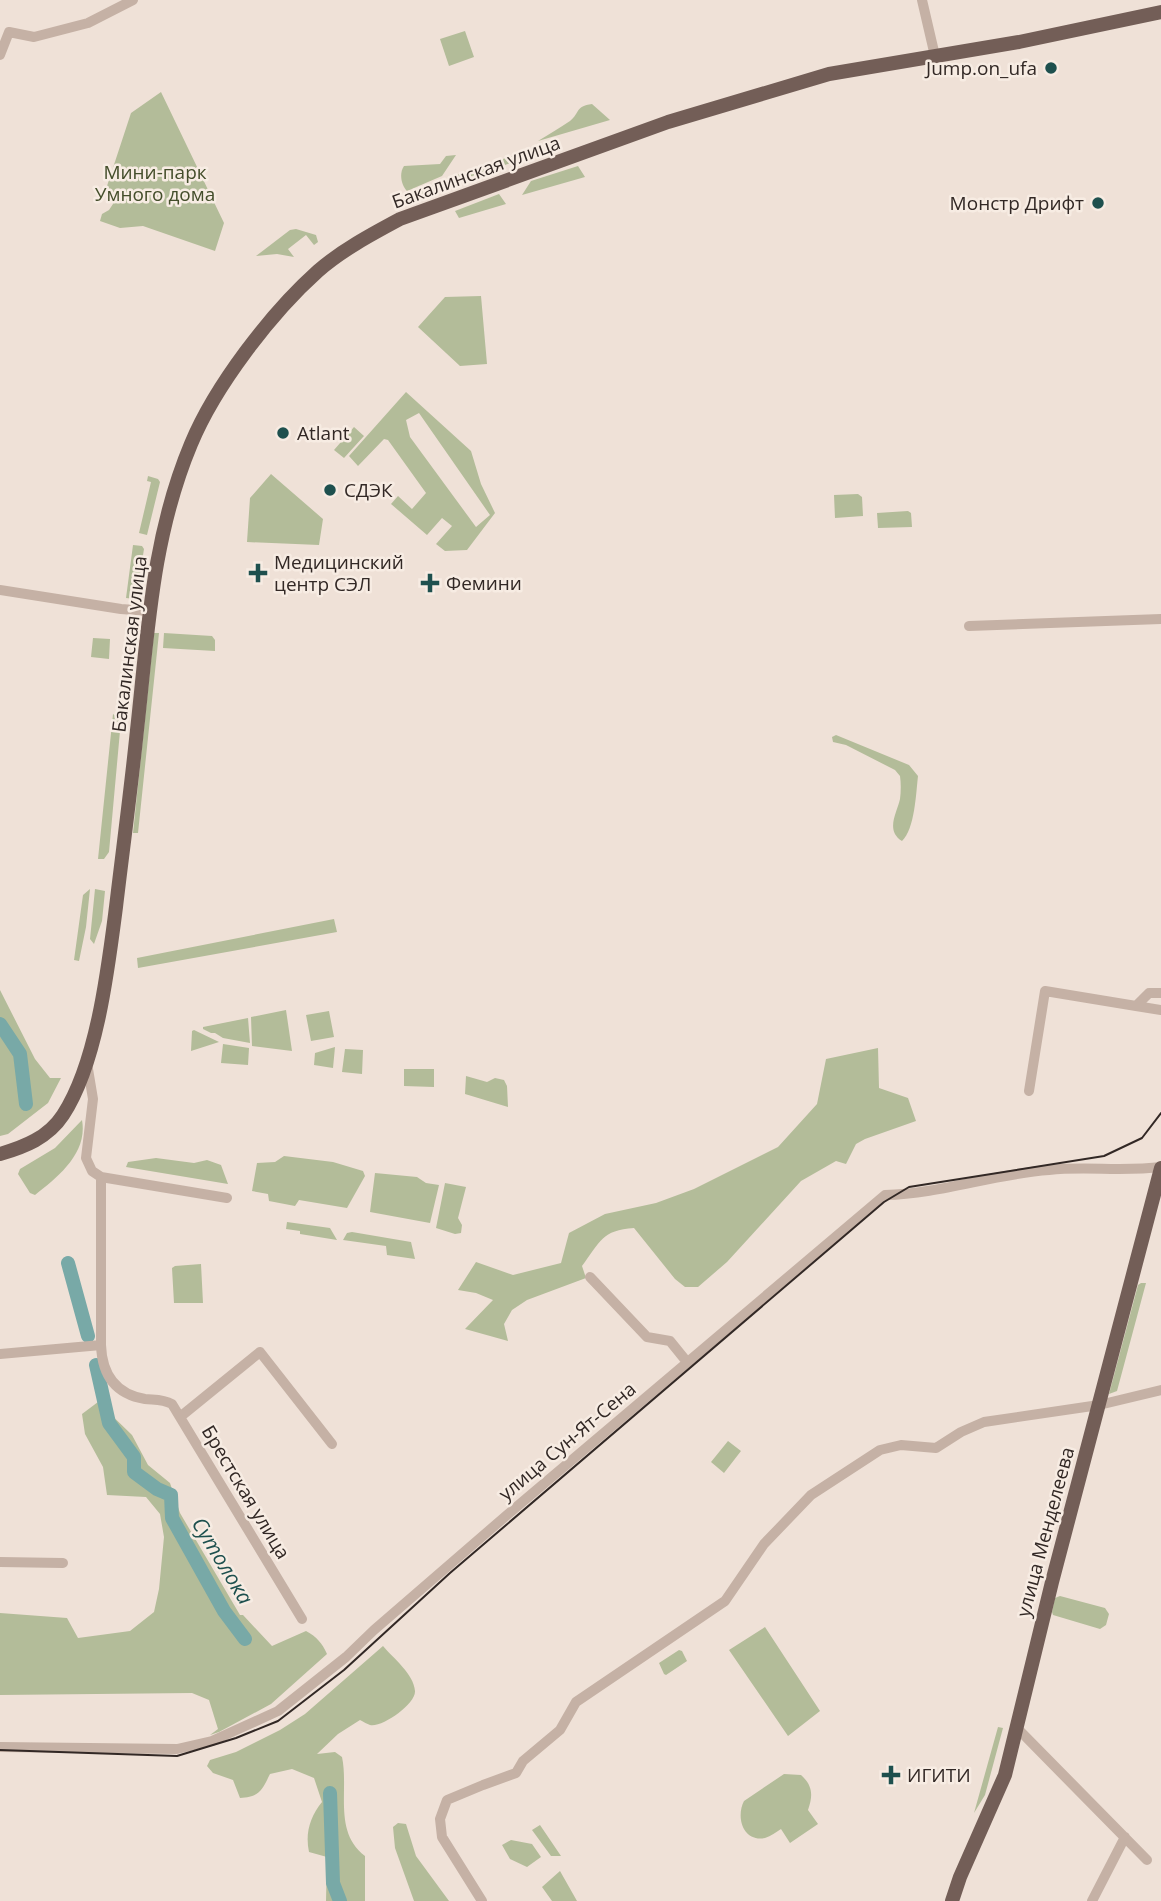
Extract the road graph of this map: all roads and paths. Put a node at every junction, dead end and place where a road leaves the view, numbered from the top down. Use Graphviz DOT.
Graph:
graph roads {
  1 [pos="133,0"];
  2 [pos="922,0"];
  3 [pos="1161,12"];
  4 [pos="0,55"];
  5 [pos="935,56"];
  6 [pos="0,590"];
  7 [pos="148,611"];
  8 [pos="1161,619"];
  9 [pos="969,626"];
  10 [pos="1161,993"];
  11 [pos="1136,1006"];
  12 [pos="1161,1010"];
  13 [pos="86,1060"];
  14 [pos="1030,1091"];
  15 [pos="0,1154"];
  16 [pos="1161,1168"];
  17 [pos="101,1177"];
  18 [pos="227,1198"];
  19 [pos="590,1277"];
  20 [pos="101,1345"];
  21 [pos="0,1354"];
  22 [pos="687,1362"];
  23 [pos="1161,1390"];
  24 [pos="1099,1405"];
  25 [pos="180,1417"];
  26 [pos="332,1444"];
  27 [pos="0,1562"];
  28 [pos="63,1563"];
  29 [pos="302,1619"];
  30 [pos="1017,1728"];
  31 [pos="0,1747"];
  32 [pos="1125,1837"];
  33 [pos="1147,1860"];
  34 [pos="482,1901"];
  35 [pos="952,1901"];
  36 [pos="1092,1901"];
  1 -- 4 [label="street"];
  2 -- 5 [label="street"];
  3 -- 5 [label="main road"];
  5 -- 7 [label="main road, Бакалинская улица"];
  6 -- 7 [label="street"];
  7 -- 13 [label="main road, Бакалинская улица"];
  8 -- 9 [label="street"];
  10 -- 11 [label="street"];
  11 -- 12 [label="street"];
  11 -- 14 [label="street"];
  13 -- 15 [label="main road, Бакалинская улица"];
  13 -- 17 [label="street"];
  16 -- 22 [label="street, улица Сун-Ят-Сена"];
  16 -- 24 [label="main road, улица Менделеева"];
  17 -- 18 [label="street"];
  17 -- 20 [label="street, Брестская улица"];
  19 -- 22 [label="street"];
  20 -- 21 [label="street"];
  20 -- 25 [label="street, Брестская улица"];
  22 -- 31 [label="street, улица Сун-Ят-Сена"];
  23 -- 24 [label="street"];
  24 -- 30 [label="main road, улица Менделеева"];
  24 -- 34 [label="street"];
  25 -- 26 [label="street"];
  25 -- 29 [label="street, Брестская улица"];
  27 -- 28 [label="street"];
  30 -- 32 [label="street"];
  30 -- 35 [label="main road, улица Менделеева"];
  32 -- 33 [label="street"];
  32 -- 36 [label="street"];
}
